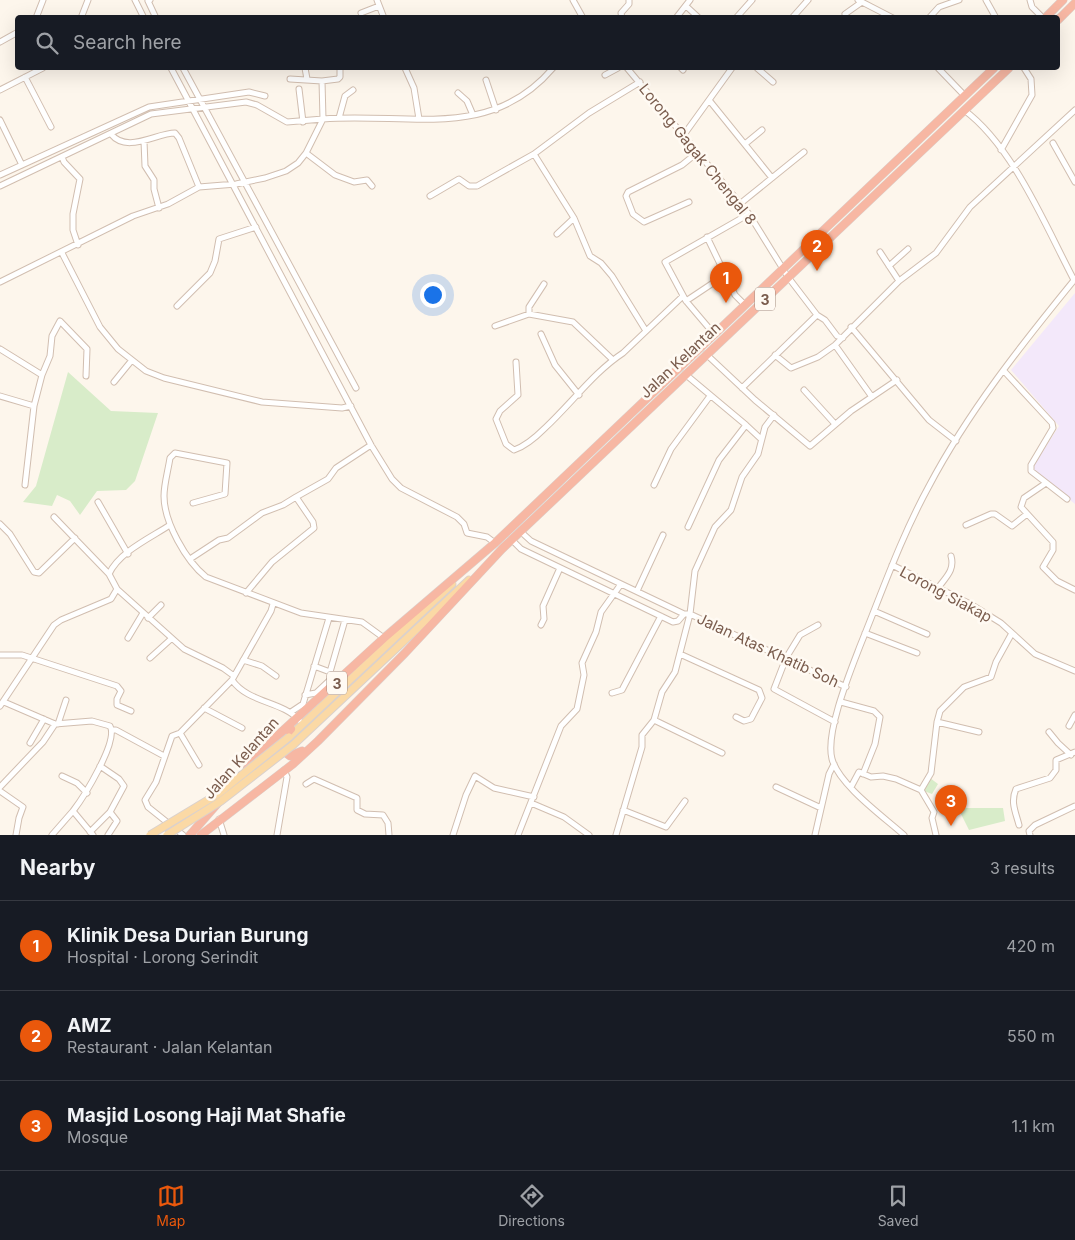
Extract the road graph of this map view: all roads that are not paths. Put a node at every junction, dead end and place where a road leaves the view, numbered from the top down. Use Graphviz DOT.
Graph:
graph roads {
  1 [pos="44,0"];
  2 [pos="88,0"];
  3 [pos="135,0"];
  4 [pos="148,0"];
  5 [pos="377,0"];
  6 [pos="573,0"];
  7 [pos="629,0"];
  8 [pos="690,0"];
  9 [pos="752,0"];
  10 [pos="808,0"];
  11 [pos="938,0"];
  12 [pos="959,0"];
  13 [pos="986,0"];
  14 [pos="1030,0"];
  15 [pos="1063,0"];
  16 [pos="860,1"];
  17 [pos="1075,3"];
  18 [pos="138,6"];
  19 [pos="379,6"];
  20 [pos="686,6"];
  21 [pos="939,7"];
  22 [pos="361,13"];
  23 [pos="845,14"];
  24 [pos="37,15"];
  25 [pos="82,15"];
  26 [pos="142,15"];
  27 [pos="155,15"];
  28 [pos="383,15"];
  29 [pos="581,15"];
  30 [pos="620,15"];
  31 [pos="678,15"];
  32 [pos="696,15"];
  33 [pos="739,15"];
  34 [pos="795,15"];
  35 [pos="887,15"];
  36 [pos="932,15"];
  37 [pos="994,15"];
  38 [pos="1041,15"];
  39 [pos="1047,15"];
  40 [pos="1060,18"];
  41 [pos="15,34"];
  42 [pos="0,42"];
  43 [pos="39,70"];
  44 [pos="172,70"];
  45 [pos="184,70"];
  46 [pos="305,70"];
  47 [pos="340,70"];
  48 [pos="406,70"];
  49 [pos="551,70"];
  50 [pos="614,70"];
  51 [pos="630,70"];
  52 [pos="730,70"];
  53 [pos="760,70"];
  54 [pos="940,70"];
  55 [pos="992,70"];
  56 [pos="1007,70"];
  57 [pos="1025,70"];
  58 [pos="605,75"];
  59 [pos="26,77"];
  60 [pos="290,79"];
  61 [pos="307,79"];
  62 [pos="322,80"];
  63 [pos="486,80"];
  64 [pos="640,82"];
  65 [pos="773,82"];
  66 [pos="0,90"];
  67 [pos="299,90"];
  68 [pos="353,90"];
  69 [pos="458,93"];
  70 [pos="266,96"];
  71 [pos="964,96"];
  72 [pos="253,97"];
  73 [pos="708,100"];
  74 [pos="202,103"];
  75 [pos="191,105"];
  76 [pos="496,110"];
  77 [pos="964,110"];
  78 [pos="1075,110"];
  79 [pos="473,115"];
  80 [pos="339,118"];
  81 [pos="323,119"];
  82 [pos="419,119"];
  83 [pos="0,120"];
  84 [pos="303,122"];
  85 [pos="51,127"];
  86 [pos="762,130"];
  87 [pos="105,132"];
  88 [pos="683,136"];
  89 [pos="144,141"];
  90 [pos="1053,143"];
  91 [pos="745,144"];
  92 [pos="1001,150"];
  93 [pos="698,152"];
  94 [pos="804,152"];
  95 [pos="306,153"];
  96 [pos="534,154"];
  97 [pos="62,157"];
  98 [pos="22,165"];
  99 [pos="1014,167"];
  100 [pos="0,175"];
  101 [pos="772,178"];
  102 [pos="245,182"];
  103 [pos="1075,182"];
  104 [pos="234,184"];
  105 [pos="0,186"];
  106 [pos="372,186"];
  107 [pos="199,187"];
  108 [pos="430,196"];
  109 [pos="689,202"];
  110 [pos="740,203"];
  111 [pos="159,208"];
  112 [pos="749,214"];
  113 [pos="574,218"];
  114 [pos="256,227"];
  115 [pos="557,234"];
  116 [pos="707,238"];
  117 [pos="78,245"];
  118 [pos="908,250"];
  119 [pos="880,252"];
  120 [pos="62,253"];
  121 [pos="889,266"];
  122 [pos="783,268"];
  123 [pos="725,275"];
  124 [pos="788,277"];
  125 [pos="1075,280"];
  126 [pos="898,281"];
  127 [pos="0,282"];
  128 [pos="544,284"];
  129 [pos="685,299"];
  130 [pos="744,304"];
  131 [pos="177,306"];
  132 [pos="316,314"];
  133 [pos="529,314"];
  134 [pos="817,315"];
  135 [pos="305,320"];
  136 [pos="495,326"];
  137 [pos="852,327"];
  138 [pos="646,331"];
  139 [pos="541,334"];
  140 [pos="714,334"];
  141 [pos="329,338"];
  142 [pos="843,338"];
  143 [pos="318,343"];
  144 [pos="835,345"];
  145 [pos="0,349"];
  146 [pos="706,354"];
  147 [pos="775,356"];
  148 [pos="132,360"];
  149 [pos="613,360"];
  150 [pos="516,362"];
  151 [pos="1004,371"];
  152 [pos="685,374"];
  153 [pos="42,375"];
  154 [pos="86,376"];
  155 [pos="897,380"];
  156 [pos="114,382"];
  157 [pos="356,388"];
  158 [pos="742,388"];
  159 [pos="804,390"];
  160 [pos="579,395"];
  161 [pos="0,396"];
  162 [pos="710,396"];
  163 [pos="872,397"];
  164 [pos="34,406"];
  165 [pos="351,406"];
  166 [pos="774,415"];
  167 [pos="835,424"];
  168 [pos="746,425"];
  169 [pos="761,439"];
  170 [pos="956,441"];
  171 [pos="371,445"];
  172 [pos="1046,482"];
  173 [pos="25,485"];
  174 [pos="654,485"];
  175 [pos="296,497"];
  176 [pos="1067,499"];
  177 [pos="98,502"];
  178 [pos="193,503"];
  179 [pos="1027,514"];
  180 [pos="54,517"];
  181 [pos="0,524"];
  182 [pos="170,525"];
  183 [pos="966,525"];
  184 [pos="688,527"];
  185 [pos="520,531"];
  186 [pos="663,535"];
  187 [pos="75,538"];
  188 [pos="512,539"];
  189 [pos="498,546"];
  190 [pos="128,554"];
  191 [pos="951,556"];
  192 [pos="190,559"];
  193 [pos="892,565"];
  194 [pos="560,568"];
  195 [pos="109,574"];
  196 [pos="621,584"];
  197 [pos="938,588"];
  198 [pos="117,589"];
  199 [pos="1075,590"];
  200 [pos="637,591"];
  201 [pos="246,592"];
  202 [pos="615,594"];
  203 [pos="273,604"];
  204 [pos="161,605"];
  205 [pos="874,612"];
  206 [pos="142,613"];
  207 [pos="684,614"];
  208 [pos="690,614"];
  209 [pos="661,616"];
  210 [pos="148,618"];
  211 [pos="329,618"];
  212 [pos="345,620"];
  213 [pos="542,625"];
  214 [pos="818,625"];
  215 [pos="866,633"];
  216 [pos="1012,633"];
  217 [pos="927,634"];
  218 [pos="128,638"];
  219 [pos="384,638"];
  220 [pos="171,639"];
  221 [pos="916,652"];
  222 [pos="0,654"];
  223 [pos="680,654"];
  224 [pos="31,658"];
  225 [pos="150,658"];
  226 [pos="786,658"];
  227 [pos="243,660"];
  228 [pos="314,666"];
  229 [pos="1075,671"];
  230 [pos="330,672"];
  231 [pos="276,676"];
  232 [pos="233,678"];
  233 [pos="846,687"];
  234 [pos="612,693"];
  235 [pos="305,695"];
  236 [pos="66,700"];
  237 [pos="841,702"];
  238 [pos="2,704"];
  239 [pos="204,708"];
  240 [pos="131,711"];
  241 [pos="1075,715"];
  242 [pos="296,716"];
  243 [pos="736,717"];
  244 [pos="44,719"];
  245 [pos="654,720"];
  246 [pos="336,722"];
  247 [pos="835,722"];
  248 [pos="937,722"];
  249 [pos="57,724"];
  250 [pos="1069,726"];
  251 [pos="242,728"];
  252 [pos="112,730"];
  253 [pos="979,732"];
  254 [pos="1050,732"];
  255 [pos="180,733"];
  256 [pos="30,743"];
  257 [pos="722,753"];
  258 [pos="1073,753"];
  259 [pos="164,756"];
  260 [pos="834,764"];
  261 [pos="100,766"];
  262 [pos="198,766"];
  263 [pos="284,770"];
  264 [pos="863,774"];
  265 [pos="62,776"];
  266 [pos="306,784"];
  267 [pos="0,787"];
  268 [pos="776,787"];
  269 [pos="851,787"];
  270 [pos="921,790"];
  271 [pos="0,791"];
  272 [pos="87,793"];
  273 [pos="532,800"];
  274 [pos="685,801"];
  275 [pos="1075,806"];
  276 [pos="821,808"];
  277 [pos="623,810"];
  278 [pos="73,811"];
  279 [pos="110,812"];
  280 [pos="219,819"];
  281 [pos="1019,825"];
  282 [pos="91,833"];
  283 [pos="16,835"];
  284 [pos="52,835"];
  285 [pos="108,835"];
  286 [pos="150,835"];
  287 [pos="168,835"];
  288 [pos="183,835"];
  289 [pos="190,835"];
  290 [pos="200,835"];
  291 [pos="224,835"];
  292 [pos="277,835"];
  293 [pos="389,835"];
  294 [pos="453,835"];
  295 [pos="518,835"];
  296 [pos="589,835"];
  297 [pos="616,835"];
  298 [pos="815,835"];
  299 [pos="904,835"];
  300 [pos="936,835"];
  301 [pos="1030,835"];
  1 -- 24 [label="street"];
  2 -- 25 [label="street"];
  3 -- 18 [label="street"];
  4 -- 18 [label="street"];
  4 -- 27 [label="street"];
  5 -- 19 [label="street"];
  6 -- 29 [label="street"];
  7 -- 30 [label="street"];
  8 -- 20 [label="street"];
  9 -- 33 [label="street"];
  10 -- 34 [label="street"];
  11 -- 21 [label="street"];
  12 -- 21 [label="street"];
  13 -- 37 [label="street"];
  14 -- 38 [label="street"];
  15 -- 39 [label="highway"];
  16 -- 23 [label="street"];
  16 -- 35 [label="street"];
  17 -- 40 [label="highway"];
  18 -- 26 [label="street"];
  19 -- 22 [label="street"];
  19 -- 28 [label="street"];
  20 -- 31 [label="street"];
  20 -- 32 [label="street"];
  21 -- 36 [label="street"];
  41 -- 42 [label="street"];
  43 -- 59 [label="street"];
  44 -- 75 [label="street"];
  45 -- 74 [label="street"];
  46 -- 61 [label="street"];
  47 -- 62 [label="street"];
  48 -- 82 [label="street"];
  49 -- 76 [label="street"];
  50 -- 58 [label="street"];
  51 -- 64 [label="street, Lorong Gagak Chengal 8"];
  52 -- 73 [label="street"];
  53 -- 65 [label="street"];
  54 -- 71 [label="street"];
  55 -- 71 [label="highway, Jalan Kelantan / 3"];
  56 -- 77 [label="highway, Jalan Kelantan / 3"];
  57 -- 92 [label="street"];
  59 -- 66 [label="street"];
  59 -- 85 [label="street"];
  60 -- 61 [label="street"];
  61 -- 62 [label="street"];
  62 -- 81 [label="street"];
  63 -- 76 [label="street"];
  64 -- 88 [label="street, Lorong Gagak Chengal 8"];
  64 -- 96 [label="street"];
  67 -- 84 [label="street"];
  68 -- 80 [label="street"];
  69 -- 79 [label="street"];
  70 -- 72 [label="street"];
  71 -- 122 [label="highway, Jalan Kelantan / 3"];
  72 -- 74 [label="street"];
  72 -- 74 [label="street"];
  72 -- 84 [label="street"];
  73 -- 88 [label="street"];
  73 -- 91 [label="street"];
  74 -- 75 [label="street"];
  74 -- 102 [label="street"];
  75 -- 87 [label="street"];
  75 -- 87 [label="street"];
  75 -- 104 [label="street"];
  76 -- 79 [label="street"];
  77 -- 92 [label="street"];
  77 -- 124 [label="highway, Jalan Kelantan / 3"];
  78 -- 99 [label="street"];
  79 -- 82 [label="street"];
  80 -- 81 [label="street"];
  80 -- 82 [label="street"];
  81 -- 84 [label="street"];
  81 -- 95 [label="street"];
  83 -- 98 [label="street"];
  86 -- 91 [label="street"];
  87 -- 89 [label="street"];
  87 -- 97 [label="street"];
  87 -- 98 [label="street"];
  88 -- 93 [label="street, Lorong Gagak Chengal 8"];
  89 -- 107 [label="street"];
  89 -- 111 [label="street"];
  90 -- 103 [label="street"];
  91 -- 101 [label="street"];
  92 -- 99 [label="street"];
  93 -- 109 [label="street"];
  93 -- 110 [label="street, Lorong Gagak Chengal 8"];
  94 -- 101 [label="street"];
  95 -- 102 [label="street"];
  95 -- 106 [label="street"];
  96 -- 108 [label="street"];
  96 -- 113 [label="street"];
  97 -- 105 [label="street"];
  97 -- 117 [label="street"];
  98 -- 100 [label="street"];
  99 -- 125 [label="street"];
  99 -- 126 [label="street"];
  101 -- 110 [label="street"];
  102 -- 104 [label="street"];
  102 -- 132 [label="street"];
  104 -- 107 [label="street"];
  104 -- 114 [label="street"];
  107 -- 111 [label="street"];
  110 -- 112 [label="street, Lorong Gagak Chengal 8"];
  111 -- 117 [label="street"];
  112 -- 116 [label="street"];
  112 -- 122 [label="street, Lorong Gagak Chengal 8"];
  113 -- 115 [label="street"];
  113 -- 138 [label="street"];
  114 -- 131 [label="street"];
  114 -- 135 [label="street"];
  116 -- 123 [label="street"];
  116 -- 129 [label="street"];
  117 -- 120 [label="street"];
  118 -- 121 [label="street"];
  119 -- 121 [label="street"];
  120 -- 127 [label="street"];
  120 -- 148 [label="street"];
  121 -- 126 [label="street"];
  122 -- 124 [label="street, Lorong Gagak Chengal 8"];
  122 -- 130 [label="highway, Jalan Kelantan / 3"];
  123 -- 129 [label="street"];
  123 -- 130 [label="street"];
  124 -- 134 [label="street, Lorong Gagak Chengal 8"];
  124 -- 146 [label="highway, Jalan Kelantan / 3"];
  125 -- 151 [label="street"];
  126 -- 137 [label="street"];
  128 -- 133 [label="street"];
  129 -- 138 [label="street"];
  129 -- 140 [label="street"];
  130 -- 140 [label="highway, Jalan Kelantan / 3"];
  132 -- 135 [label="street"];
  132 -- 141 [label="street"];
  133 -- 136 [label="street"];
  133 -- 149 [label="street"];
  134 -- 142 [label="street, Lorong Gagak Chengal 8"];
  134 -- 147 [label="street"];
  135 -- 143 [label="street"];
  137 -- 142 [label="street"];
  137 -- 155 [label="street"];
  138 -- 149 [label="street"];
  139 -- 160 [label="street"];
  140 -- 189 [label="highway, Jalan Kelantan / 3"];
  141 -- 143 [label="street"];
  141 -- 157 [label="street"];
  142 -- 144 [label="street"];
  143 -- 165 [label="street"];
  144 -- 147 [label="street"];
  144 -- 163 [label="street"];
  145 -- 153 [label="street"];
  146 -- 152 [label="highway, Jalan Kelantan / 3"];
  146 -- 158 [label="street"];
  147 -- 158 [label="street"];
  148 -- 156 [label="street"];
  148 -- 165 [label="street"];
  149 -- 160 [label="street"];
  150 -- 160 [label="street"];
  151 -- 170 [label="street"];
  151 -- 172 [label="street"];
  152 -- 162 [label="street"];
  152 -- 185 [label="highway, Jalan Kelantan / 3"];
  153 -- 154 [label="street"];
  153 -- 164 [label="street"];
  155 -- 163 [label="street"];
  155 -- 170 [label="street"];
  158 -- 166 [label="street"];
  159 -- 167 [label="street"];
  161 -- 164 [label="street"];
  162 -- 168 [label="street"];
  162 -- 174 [label="street"];
  163 -- 167 [label="street"];
  164 -- 173 [label="street"];
  165 -- 171 [label="street"];
  166 -- 167 [label="street"];
  166 -- 169 [label="street"];
  168 -- 169 [label="street"];
  168 -- 184 [label="street"];
  169 -- 208 [label="street"];
  170 -- 193 [label="street"];
  171 -- 175 [label="street"];
  171 -- 189 [label="street"];
  172 -- 176 [label="street"];
  172 -- 179 [label="street"];
  175 -- 192 [label="street"];
  175 -- 201 [label="street"];
  177 -- 190 [label="street"];
  178 -- 182 [label="street"];
  179 -- 183 [label="street"];
  179 -- 199 [label="street"];
  180 -- 187 [label="street"];
  181 -- 187 [label="street"];
  182 -- 190 [label="street"];
  182 -- 192 [label="street"];
  185 -- 188 [label="highway, Jalan Kelantan / 3"];
  185 -- 196 [label="street"];
  186 -- 200 [label="street"];
  187 -- 195 [label="street"];
  188 -- 189 [label="highway, Jalan Kelantan / 3"];
  188 -- 194 [label="street"];
  189 -- 219 [label="highway, Jalan Kelantan / 3"];
  189 -- 246 [label="highway, Jalan Kelantan / 3"];
  189 -- 286 [label="main road, Jalan Kelantan / 3, bridge"];
  189 -- 287 [label="main road, Jalan Kelantan / 3, bridge"];
  190 -- 195 [label="street"];
  191 -- 197 [label="street"];
  192 -- 201 [label="street"];
  193 -- 197 [label="street, Lorong Siakap"];
  193 -- 205 [label="street"];
  194 -- 202 [label="street"];
  194 -- 213 [label="street"];
  195 -- 198 [label="street"];
  196 -- 200 [label="street"];
  196 -- 202 [label="street"];
  197 -- 216 [label="street, Lorong Siakap"];
  198 -- 206 [label="street"];
  198 -- 224 [label="street"];
  200 -- 207 [label="street"];
  201 -- 203 [label="street"];
  202 -- 209 [label="street"];
  202 -- 273 [label="street"];
  203 -- 211 [label="street"];
  203 -- 227 [label="street"];
  204 -- 210 [label="street"];
  205 -- 215 [label="street"];
  205 -- 217 [label="street"];
  206 -- 210 [label="street"];
  206 -- 218 [label="street"];
  207 -- 208 [label="street"];
  207 -- 209 [label="street"];
  208 -- 223 [label="street"];
  208 -- 226 [label="street, Jalan Atas Khatib Soh"];
  209 -- 234 [label="street"];
  210 -- 220 [label="street"];
  211 -- 212 [label="street"];
  211 -- 228 [label="street"];
  212 -- 219 [label="street"];
  212 -- 230 [label="street"];
  214 -- 226 [label="street"];
  215 -- 221 [label="street"];
  215 -- 233 [label="street"];
  216 -- 229 [label="street, Lorong Siakap"];
  216 -- 248 [label="street"];
  219 -- 242 [label="highway, Jalan Kelantan / 3"];
  220 -- 225 [label="street"];
  220 -- 232 [label="street"];
  222 -- 224 [label="street"];
  223 -- 243 [label="street"];
  223 -- 245 [label="street"];
  224 -- 238 [label="street"];
  224 -- 240 [label="street"];
  226 -- 233 [label="street, Jalan Atas Khatib Soh"];
  226 -- 247 [label="street"];
  227 -- 231 [label="street"];
  227 -- 232 [label="street"];
  228 -- 230 [label="street"];
  228 -- 235 [label="street"];
  230 -- 235 [label="street"];
  232 -- 239 [label="street"];
  232 -- 242 [label="street"];
  233 -- 237 [label="street"];
  235 -- 242 [label="street"];
  236 -- 249 [label="street"];
  237 -- 247 [label="street"];
  237 -- 264 [label="street"];
  238 -- 244 [label="street"];
  239 -- 251 [label="street"];
  239 -- 255 [label="street"];
  241 -- 250 [label="street"];
  242 -- 246 [label="highway"];
  242 -- 289 [label="highway, Jalan Kelantan / 3"];
  244 -- 249 [label="street"];
  244 -- 256 [label="street"];
  245 -- 257 [label="street"];
  245 -- 277 [label="street"];
  246 -- 263 [label="highway, Jalan Kelantan / 3"];
  247 -- 260 [label="street"];
  248 -- 253 [label="street"];
  248 -- 270 [label="street"];
  249 -- 252 [label="street"];
  249 -- 267 [label="street"];
  252 -- 259 [label="street"];
  252 -- 261 [label="street"];
  254 -- 258 [label="street"];
  255 -- 259 [label="street"];
  255 -- 262 [label="street"];
  258 -- 281 [label="street"];
  259 -- 288 [label="street"];
  260 -- 269 [label="street"];
  260 -- 276 [label="street"];
  261 -- 272 [label="street"];
  261 -- 279 [label="street"];
  263 -- 280 [label="highway, Jalan Kelantan / 3"];
  263 -- 292 [label="street"];
  264 -- 269 [label="street"];
  264 -- 270 [label="street"];
  265 -- 272 [label="street"];
  266 -- 293 [label="street"];
  268 -- 276 [label="street"];
  269 -- 299 [label="street"];
  270 -- 300 [label="street"];
  271 -- 283 [label="street"];
  272 -- 278 [label="street"];
  273 -- 294 [label="street"];
  273 -- 295 [label="street"];
  273 -- 296 [label="street"];
  274 -- 277 [label="street"];
  275 -- 301 [label="street"];
  276 -- 298 [label="street"];
  277 -- 297 [label="street"];
  278 -- 282 [label="street"];
  278 -- 284 [label="street"];
  279 -- 282 [label="street"];
  279 -- 285 [label="street"];
  280 -- 290 [label="highway, Jalan Kelantan / 3"];
  280 -- 291 [label="street"];
}
